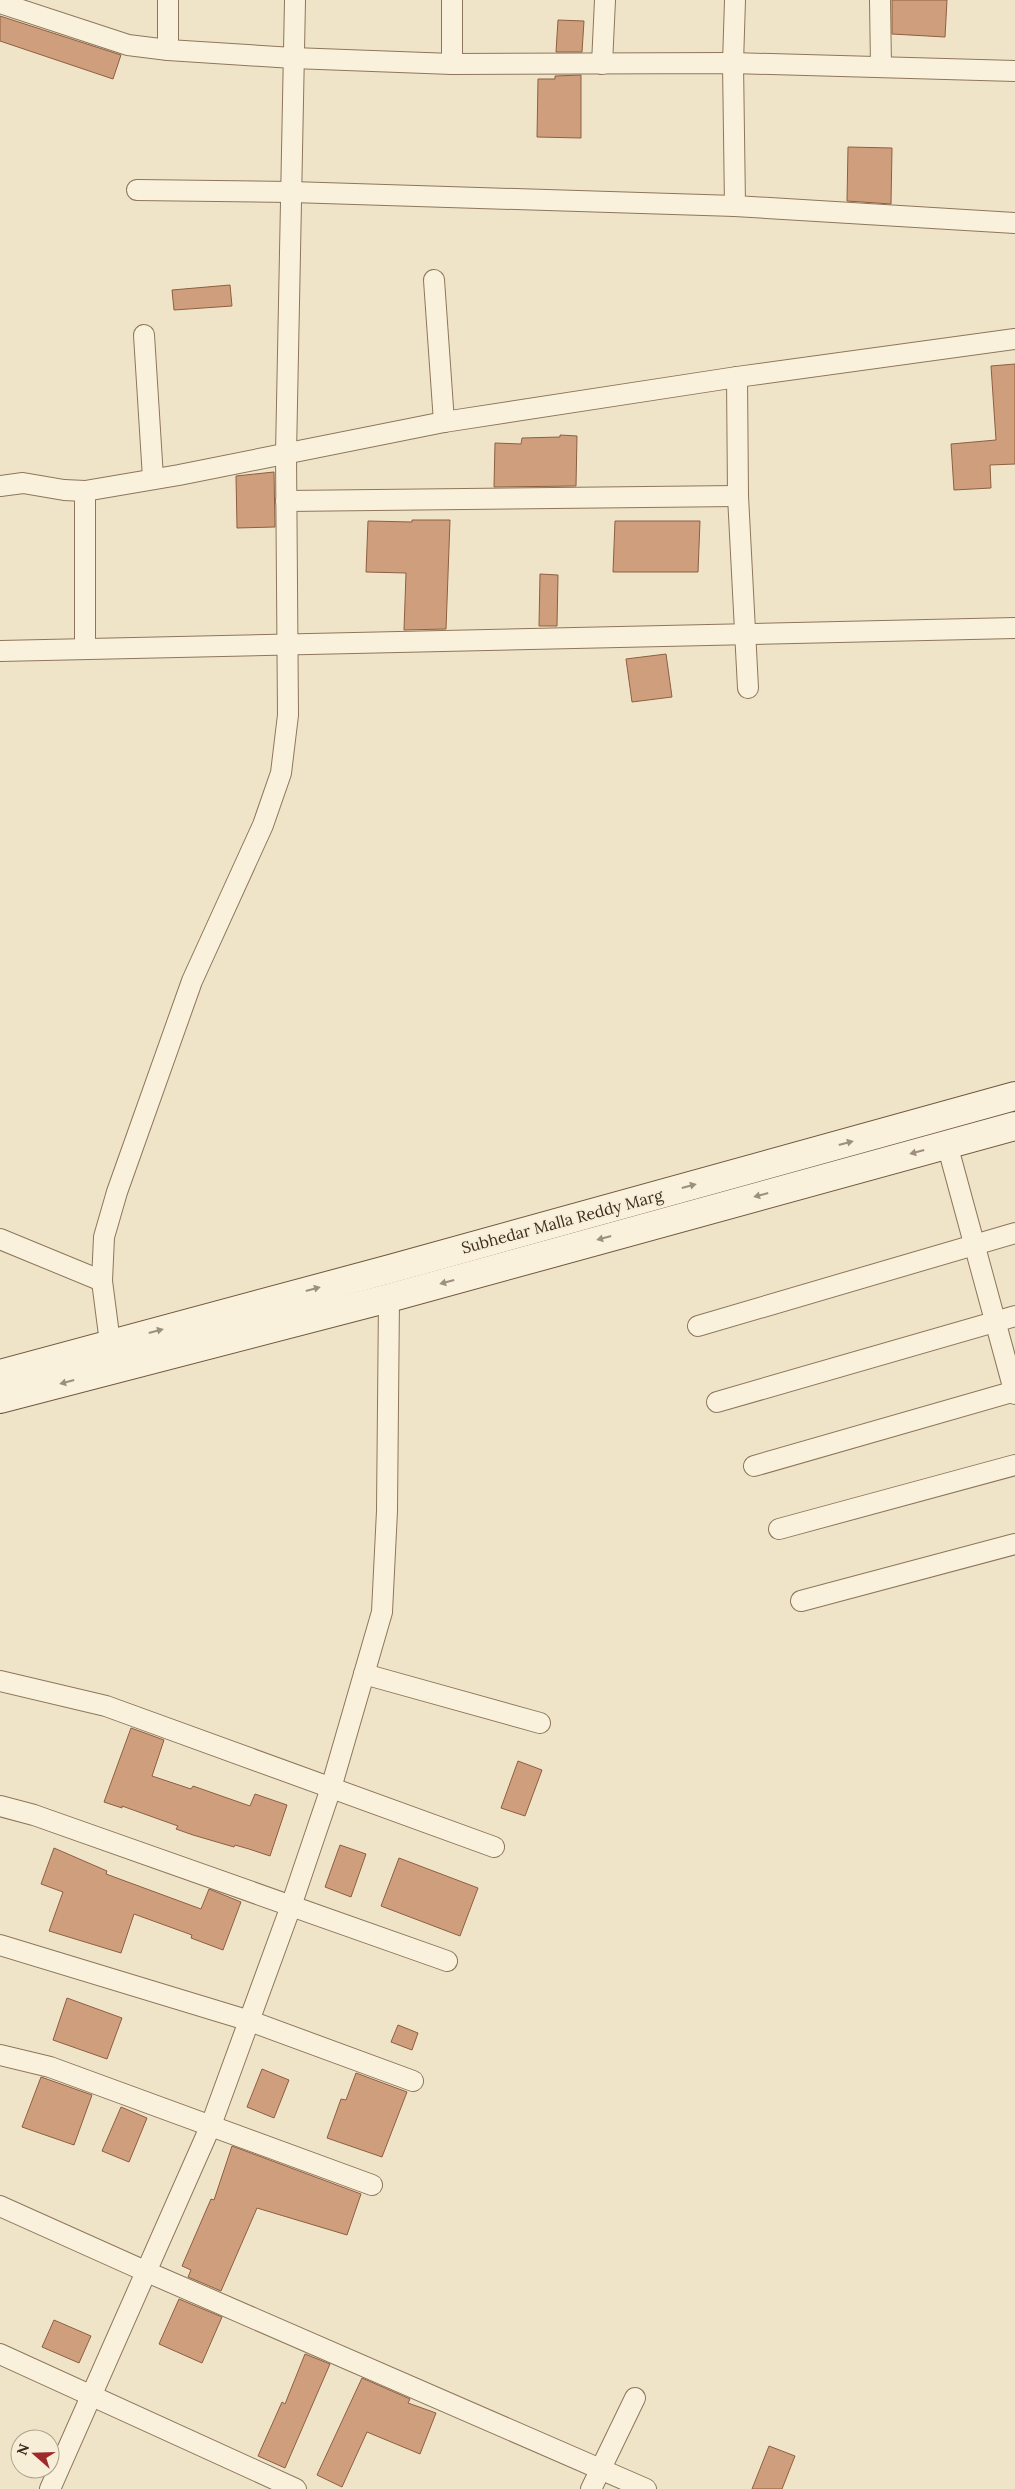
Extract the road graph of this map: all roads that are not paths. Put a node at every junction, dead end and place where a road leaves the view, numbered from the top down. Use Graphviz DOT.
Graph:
graph roads {
  1 [pos="168,0"];
  2 [pos="295,0"];
  3 [pos="452,0"];
  4 [pos="605,0"];
  5 [pos="735,0"];
  6 [pos="880,0"];
  7 [pos="0,3"];
  8 [pos="168,50"];
  9 [pos="294,58"];
  10 [pos="733,63"];
  11 [pos="452,64"];
  12 [pos="602,64"];
  13 [pos="881,67"];
  14 [pos="1015,71"];
  15 [pos="137,190"];
  16 [pos="292,192"];
  17 [pos="735,206"];
  18 [pos="1015,223"];
  19 [pos="434,280"];
  20 [pos="144,335"];
  21 [pos="1015,339"];
  22 [pos="737,377"];
  23 [pos="444,422"];
  24 [pos="286,454"];
  25 [pos="153,478"];
  26 [pos="0,486"];
  27 [pos="85,491"];
  28 [pos="738,496"];
  29 [pos="286,501"];
  30 [pos="1015,628"];
  31 [pos="746,634"];
  32 [pos="288,645"];
  33 [pos="86,649"];
  34 [pos="0,651"];
  35 [pos="748,688"];
  36 [pos="1015,1096"];
  37 [pos="1015,1126"];
  38 [pos="947,1144"];
  39 [pos="1015,1233"];
  40 [pos="0,1239"];
  41 [pos="974,1247"];
  42 [pos="102,1281"];
  43 [pos="389,1298"];
  44 [pos="1015,1316"];
  45 [pos="995,1322"];
  46 [pos="698,1326"];
  47 [pos="109,1343"];
  48 [pos="114,1369"];
  49 [pos="0,1374"];
  50 [pos="1015,1392"];
  51 [pos="0,1399"];
  52 [pos="717,1402"];
  53 [pos="1015,1465"];
  54 [pos="754,1466"];
  55 [pos="778,1530"];
  56 [pos="1015,1544"];
  57 [pos="801,1601"];
  58 [pos="364,1674"];
  59 [pos="0,1681"];
  60 [pos="540,1723"];
  61 [pos="331,1788"];
  62 [pos="0,1806"];
  63 [pos="494,1847"];
  64 [pos="291,1906"];
  65 [pos="0,1945"];
  66 [pos="447,1961"];
  67 [pos="250,2021"];
  68 [pos="0,2055"];
  69 [pos="413,2081"];
  70 [pos="211,2125"];
  71 [pos="372,2185"];
  72 [pos="0,2206"];
  73 [pos="145,2271"];
  74 [pos="0,2354"];
  75 [pos="92,2396"];
  76 [pos="635,2398"];
  77 [pos="601,2468"];
  78 [pos="50,2489"];
  79 [pos="296,2489"];
  80 [pos="591,2489"];
  81 [pos="646,2489"];
  1 -- 8 [label="street"];
  2 -- 9 [label="street"];
  3 -- 11 [label="street"];
  4 -- 12 [label="street"];
  5 -- 10 [label="street"];
  6 -- 13 [label="street"];
  7 -- 8 [label="street"];
  8 -- 9 [label="street"];
  9 -- 11 [label="street"];
  9 -- 16 [label="street"];
  10 -- 12 [label="street"];
  10 -- 13 [label="street"];
  10 -- 17 [label="street"];
  11 -- 12 [label="street"];
  13 -- 14 [label="street"];
  15 -- 16 [label="street"];
  16 -- 17 [label="street"];
  16 -- 24 [label="street"];
  17 -- 18 [label="street"];
  19 -- 23 [label="street"];
  20 -- 25 [label="street"];
  21 -- 22 [label="street"];
  22 -- 23 [label="street"];
  22 -- 28 [label="street"];
  23 -- 24 [label="street"];
  24 -- 25 [label="street"];
  24 -- 29 [label="street"];
  25 -- 27 [label="street"];
  26 -- 27 [label="street"];
  27 -- 33 [label="street"];
  28 -- 29 [label="street"];
  28 -- 31 [label="street"];
  29 -- 32 [label="street"];
  30 -- 31 [label="street"];
  31 -- 32 [label="street"];
  31 -- 35 [label="street"];
  32 -- 33 [label="street"];
  32 -- 42 [label="street"];
  33 -- 34 [label="street"];
  47 -- 36 [label="main road, Subhedar Malla Reddy Marg, one-way"];
  37 -- 38 [label="main road, Subhedar Malla Reddy Marg"];
  38 -- 41 [label="street"];
  38 -- 43 [label="main road, Subhedar Malla Reddy Marg, one-way"];
  39 -- 41 [label="street"];
  40 -- 42 [label="street"];
  41 -- 45 [label="street"];
  41 -- 46 [label="street"];
  42 -- 47 [label="street"];
  43 -- 48 [label="main road, Subhedar Malla Reddy Marg"];
  43 -- 58 [label="street"];
  44 -- 45 [label="street"];
  45 -- 50 [label="street"];
  45 -- 52 [label="street"];
  47 -- 48 [label="street"];
  47 -- 49 [label="main road, Subhedar Malla Reddy Marg"];
  48 -- 51 [label="main road, Subhedar Malla Reddy Marg, one-way"];
  50 -- 54 [label="street"];
  53 -- 55 [label="street"];
  56 -- 57 [label="street"];
  58 -- 60 [label="street"];
  58 -- 61 [label="street"];
  59 -- 61 [label="street"];
  61 -- 63 [label="street"];
  61 -- 64 [label="street"];
  62 -- 64 [label="street"];
  64 -- 66 [label="street"];
  64 -- 67 [label="street"];
  65 -- 67 [label="street"];
  67 -- 69 [label="street"];
  67 -- 70 [label="street"];
  68 -- 70 [label="street"];
  70 -- 71 [label="street"];
  70 -- 73 [label="street"];
  72 -- 73 [label="street"];
  73 -- 75 [label="street"];
  73 -- 77 [label="street"];
  74 -- 75 [label="street"];
  75 -- 78 [label="street"];
  75 -- 79 [label="street"];
  76 -- 77 [label="street"];
  77 -- 80 [label="street"];
  77 -- 81 [label="street"];
}
